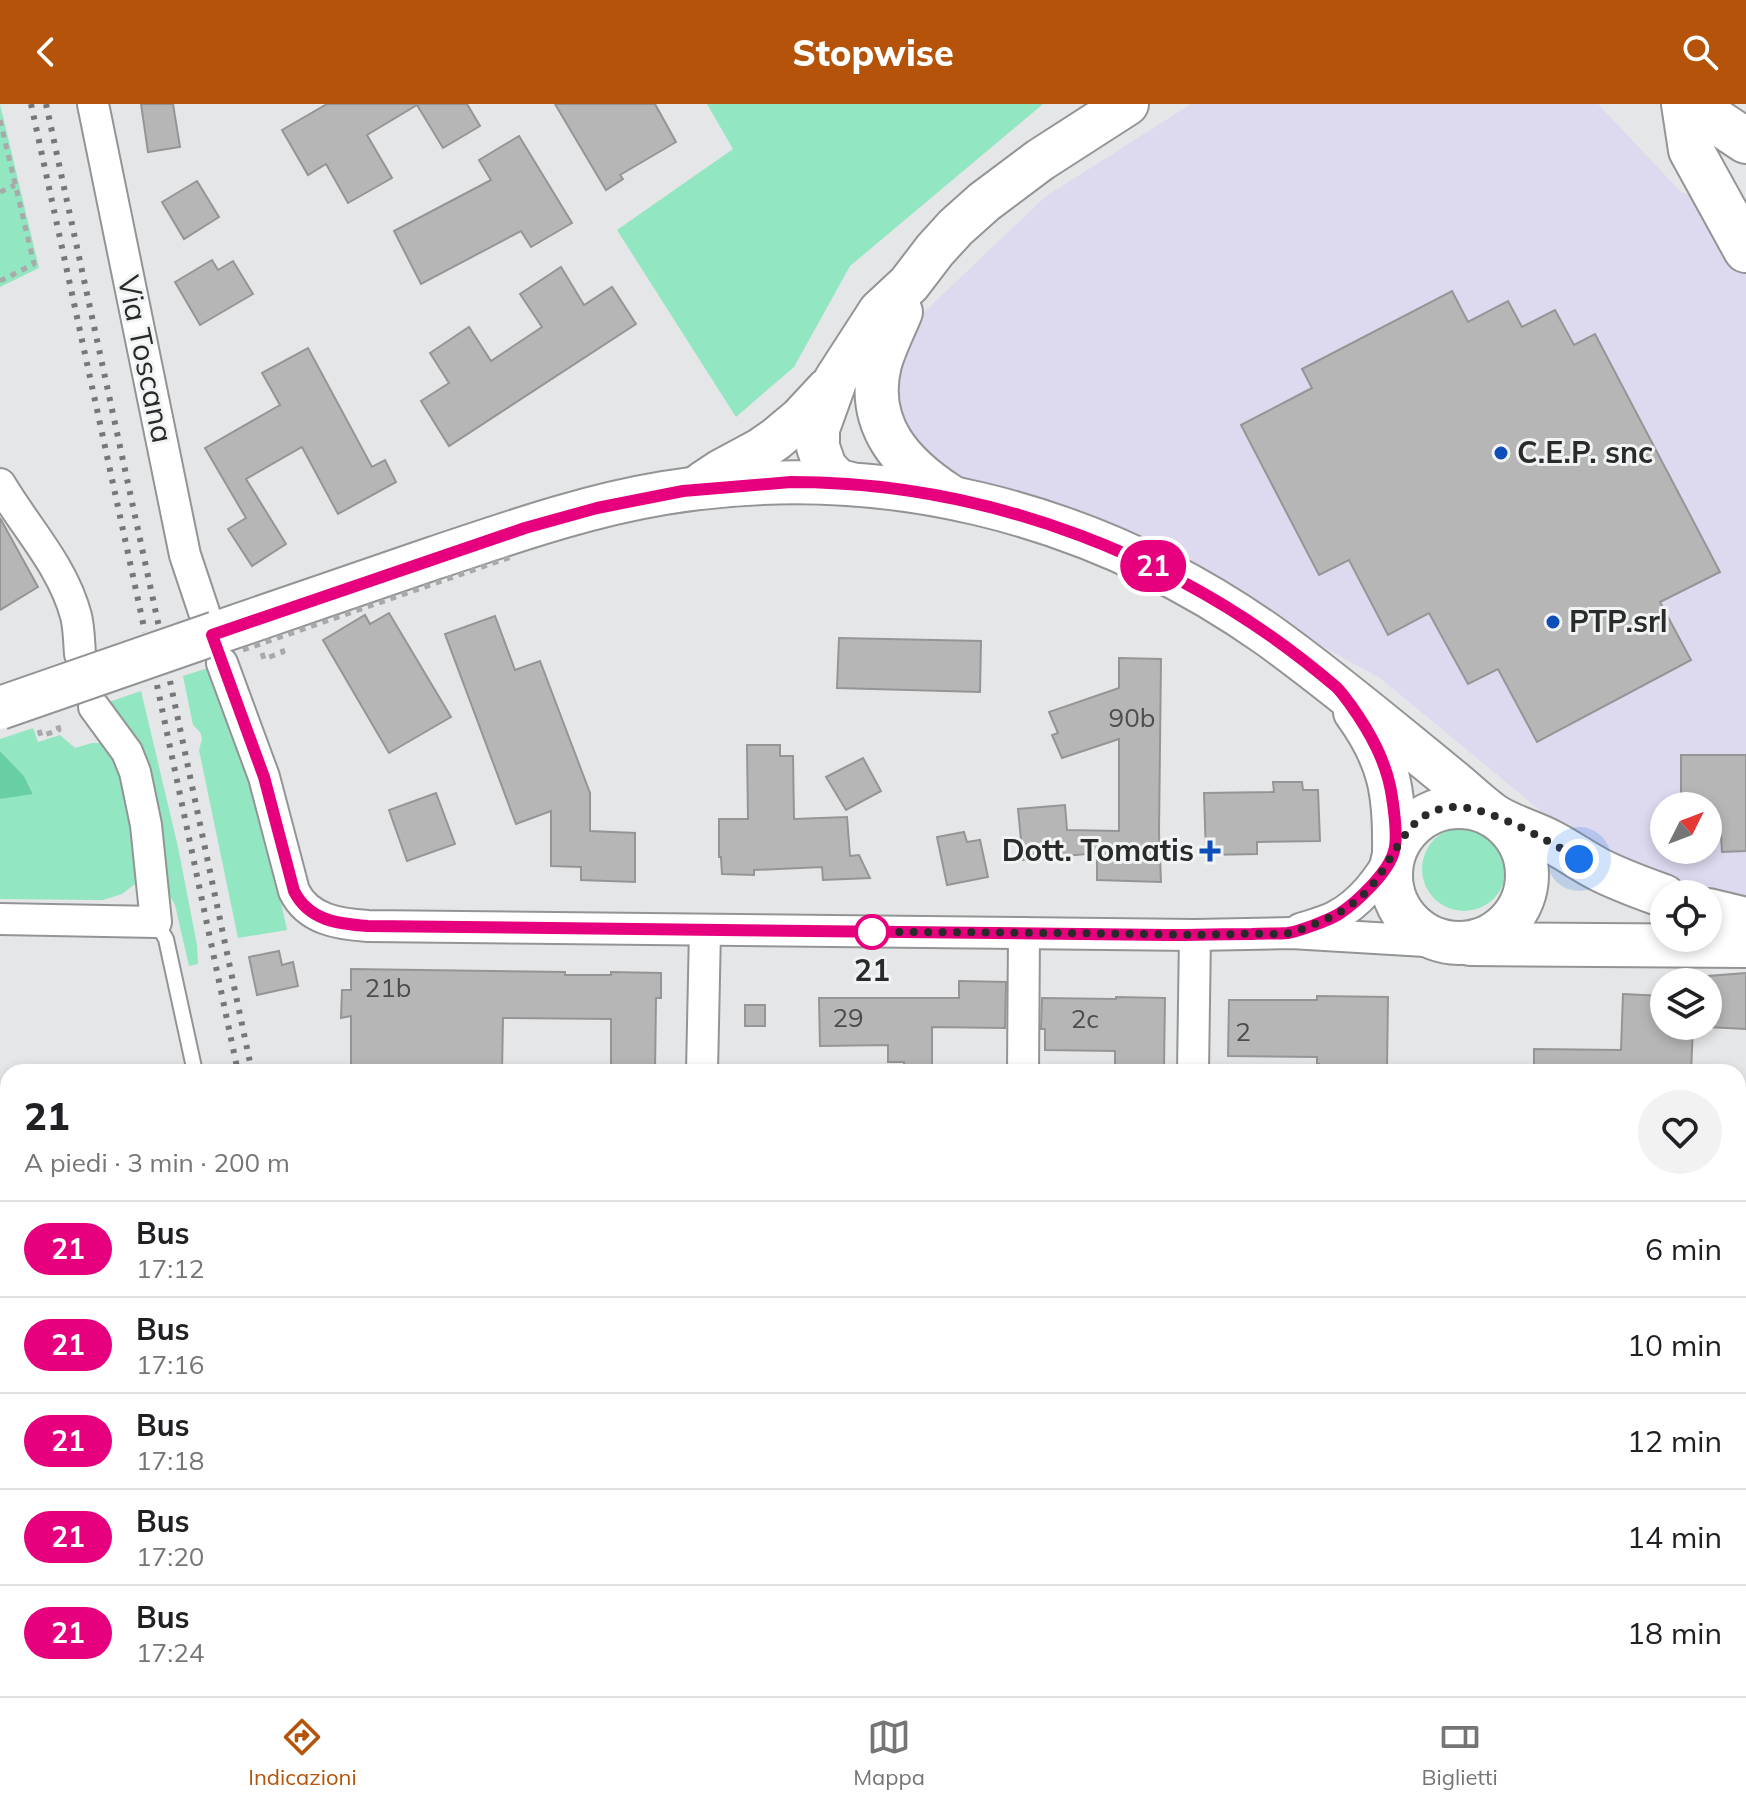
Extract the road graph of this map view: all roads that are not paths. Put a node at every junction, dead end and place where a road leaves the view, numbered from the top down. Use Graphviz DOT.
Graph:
graph roads {
  1 [pos="93,104"];
  2 [pos="1127,104"];
  3 [pos="1684,104"];
  4 [pos="1699,104"];
  5 [pos="1746,141"];
  6 [pos="1746,250"];
  7 [pos="912,280"];
  8 [pos="836,379"];
  9 [pos="0,484"];
  10 [pos="851,484"];
  11 [pos="683,491"];
  12 [pos="958,500"];
  13 [pos="204,612"];
  14 [pos="80,654"];
  15 [pos="229,657"];
  16 [pos="1338,688"];
  17 [pos="94,707"];
  18 [pos="0,708"];
  19 [pos="1495,816"];
  20 [pos="1394,851"];
  21 [pos="1650,890"];
  22 [pos="0,919"];
  23 [pos="1746,919"];
  24 [pos="156,922"];
  25 [pos="705,930"];
  26 [pos="1024,933"];
  27 [pos="1291,933"];
  28 [pos="1722,933"];
  29 [pos="1195,935"];
  30 [pos="1650,936"];
  31 [pos="1453,943"];
  32 [pos="193,1064"];
  33 [pos="702,1064"];
  34 [pos="1023,1064"];
  35 [pos="1193,1064"];
  1 -- 13 [label="street, Via Toscana"];
  2 -- 7 [label="main road"];
  3 -- 6 [label="main road"];
  4 -- 5 [label="main road"];
  7 -- 8 [label="main road"];
  7 -- 12 [label="main road"];
  8 -- 10 [label="main road"];
  8 -- 11 [label="main road"];
  9 -- 14 [label="street"];
  10 -- 11 [label="main road"];
  10 -- 12 [label="main road"];
  11 -- 18 [label="main road, bridge"];
  12 -- 16 [label="main road"];
  15 -- 25 [label="street"];
  16 -- 19 [label="main road"];
  16 -- 20 [label="main road"];
  17 -- 24 [label="street"];
  19 -- 20 [label="main road"];
  19 -- 21 [label="main road"];
  19 -- 31 [label="main road"];
  20 -- 27 [label="street"];
  20 -- 31 [label="main road"];
  22 -- 24 [label="street"];
  23 -- 28 [label="main road"];
  24 -- 32 [label="lane"];
  25 -- 26 [label="street"];
  25 -- 33 [label="street"];
  26 -- 29 [label="street"];
  26 -- 34 [label="street"];
  27 -- 29 [label="street"];
  27 -- 31 [label="street"];
  29 -- 35 [label="street"];
  30 -- 31 [label="main road"];
}
